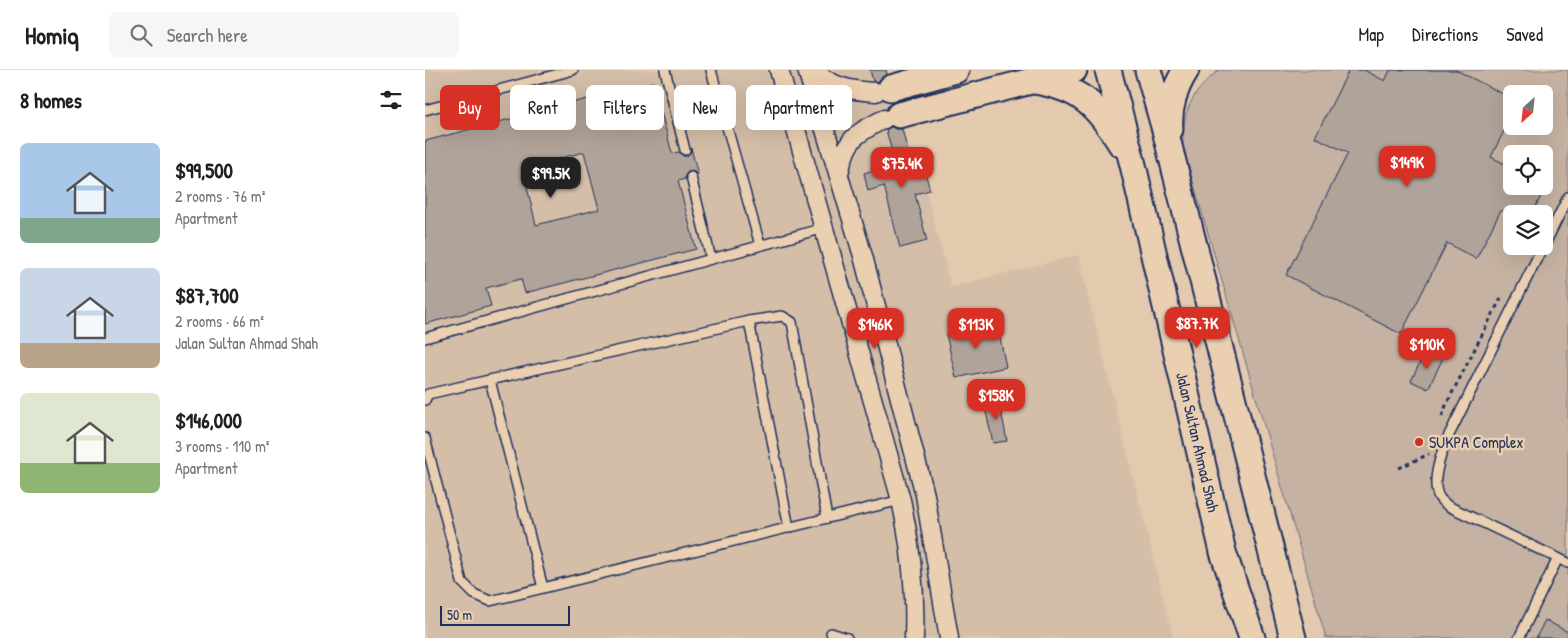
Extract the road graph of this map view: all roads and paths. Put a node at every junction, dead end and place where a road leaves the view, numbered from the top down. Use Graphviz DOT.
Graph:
graph roads {
  1 [pos="573,70"];
  2 [pos="665,70"];
  3 [pos="711,70"];
  4 [pos="779,70"];
  5 [pos="807,70"];
  6 [pos="813,70"];
  7 [pos="956,70"];
  8 [pos="1074,70"];
  9 [pos="1109,70"];
  10 [pos="1148,70"];
  11 [pos="1186,70"];
  12 [pos="1032,80"];
  13 [pos="883,90"];
  14 [pos="425,110"];
  15 [pos="891,118"];
  16 [pos="685,150"];
  17 [pos="1173,162"];
  18 [pos="1133,165"];
  19 [pos="839,173"];
  20 [pos="691,178"];
  21 [pos="1568,197"];
  22 [pos="824,228"];
  23 [pos="1553,228"];
  24 [pos="760,245"];
  25 [pos="1539,255"];
  26 [pos="711,259"];
  27 [pos="1505,290"];
  28 [pos="749,321"];
  29 [pos="425,338"];
  30 [pos="490,380"];
  31 [pos="425,400"];
  32 [pos="1441,424"];
  33 [pos="425,438"];
  34 [pos="1432,460"];
  35 [pos="1399,468"];
  36 [pos="901,500"];
  37 [pos="827,518"];
  38 [pos="789,528"];
  39 [pos="1558,558"];
  40 [pos="1568,563"];
  41 [pos="543,588"];
  42 [pos="831,633"];
  43 [pos="847,638"];
  44 [pos="914,638"];
  45 [pos="949,638"];
  46 [pos="1252,638"];
  47 [pos="1293,638"];
  48 [pos="1519,638"];
  1 -- 14 [label="lane"];
  2 -- 16 [label="lane"];
  3 -- 24 [label="lane"];
  4 -- 22 [label="street"];
  5 -- 19 [label="street"];
  6 -- 13 [label="street"];
  7 -- 13 [label="main road"];
  8 -- 12 [label="main road"];
  9 -- 18 [label="main road, Jalan Sultan Ahmad Shah"];
  10 -- 17 [label="main road"];
  11 -- 17 [label="main road"];
  12 -- 15 [label="main road"];
  12 -- 18 [label="main road"];
  15 -- 19 [label="street"];
  17 -- 47 [label="main road"];
  18 -- 46 [label="main road, Jalan Sultan Ahmad Shah"];
  19 -- 45 [label="street"];
  20 -- 26 [label="lane"];
  21 -- 23 [label="lane"];
  22 -- 24 [label="lane"];
  22 -- 36 [label="street"];
  24 -- 26 [label="lane"];
  25 -- 39 [label="lane"];
  26 -- 29 [label="lane"];
  27 -- 32 [label="path"];
  28 -- 30 [label="lane"];
  28 -- 37 [label="lane"];
  28 -- 38 [label="lane"];
  30 -- 31 [label="lane"];
  30 -- 41 [label="lane"];
  33 -- 41 [label="lane"];
  34 -- 35 [label="path"];
  36 -- 37 [label="lane"];
  36 -- 44 [label="street"];
  37 -- 38 [label="lane"];
  38 -- 41 [label="lane"];
  39 -- 40 [label="lane"];
  39 -- 48 [label="lane"];
  42 -- 43 [label="lane"];
}
